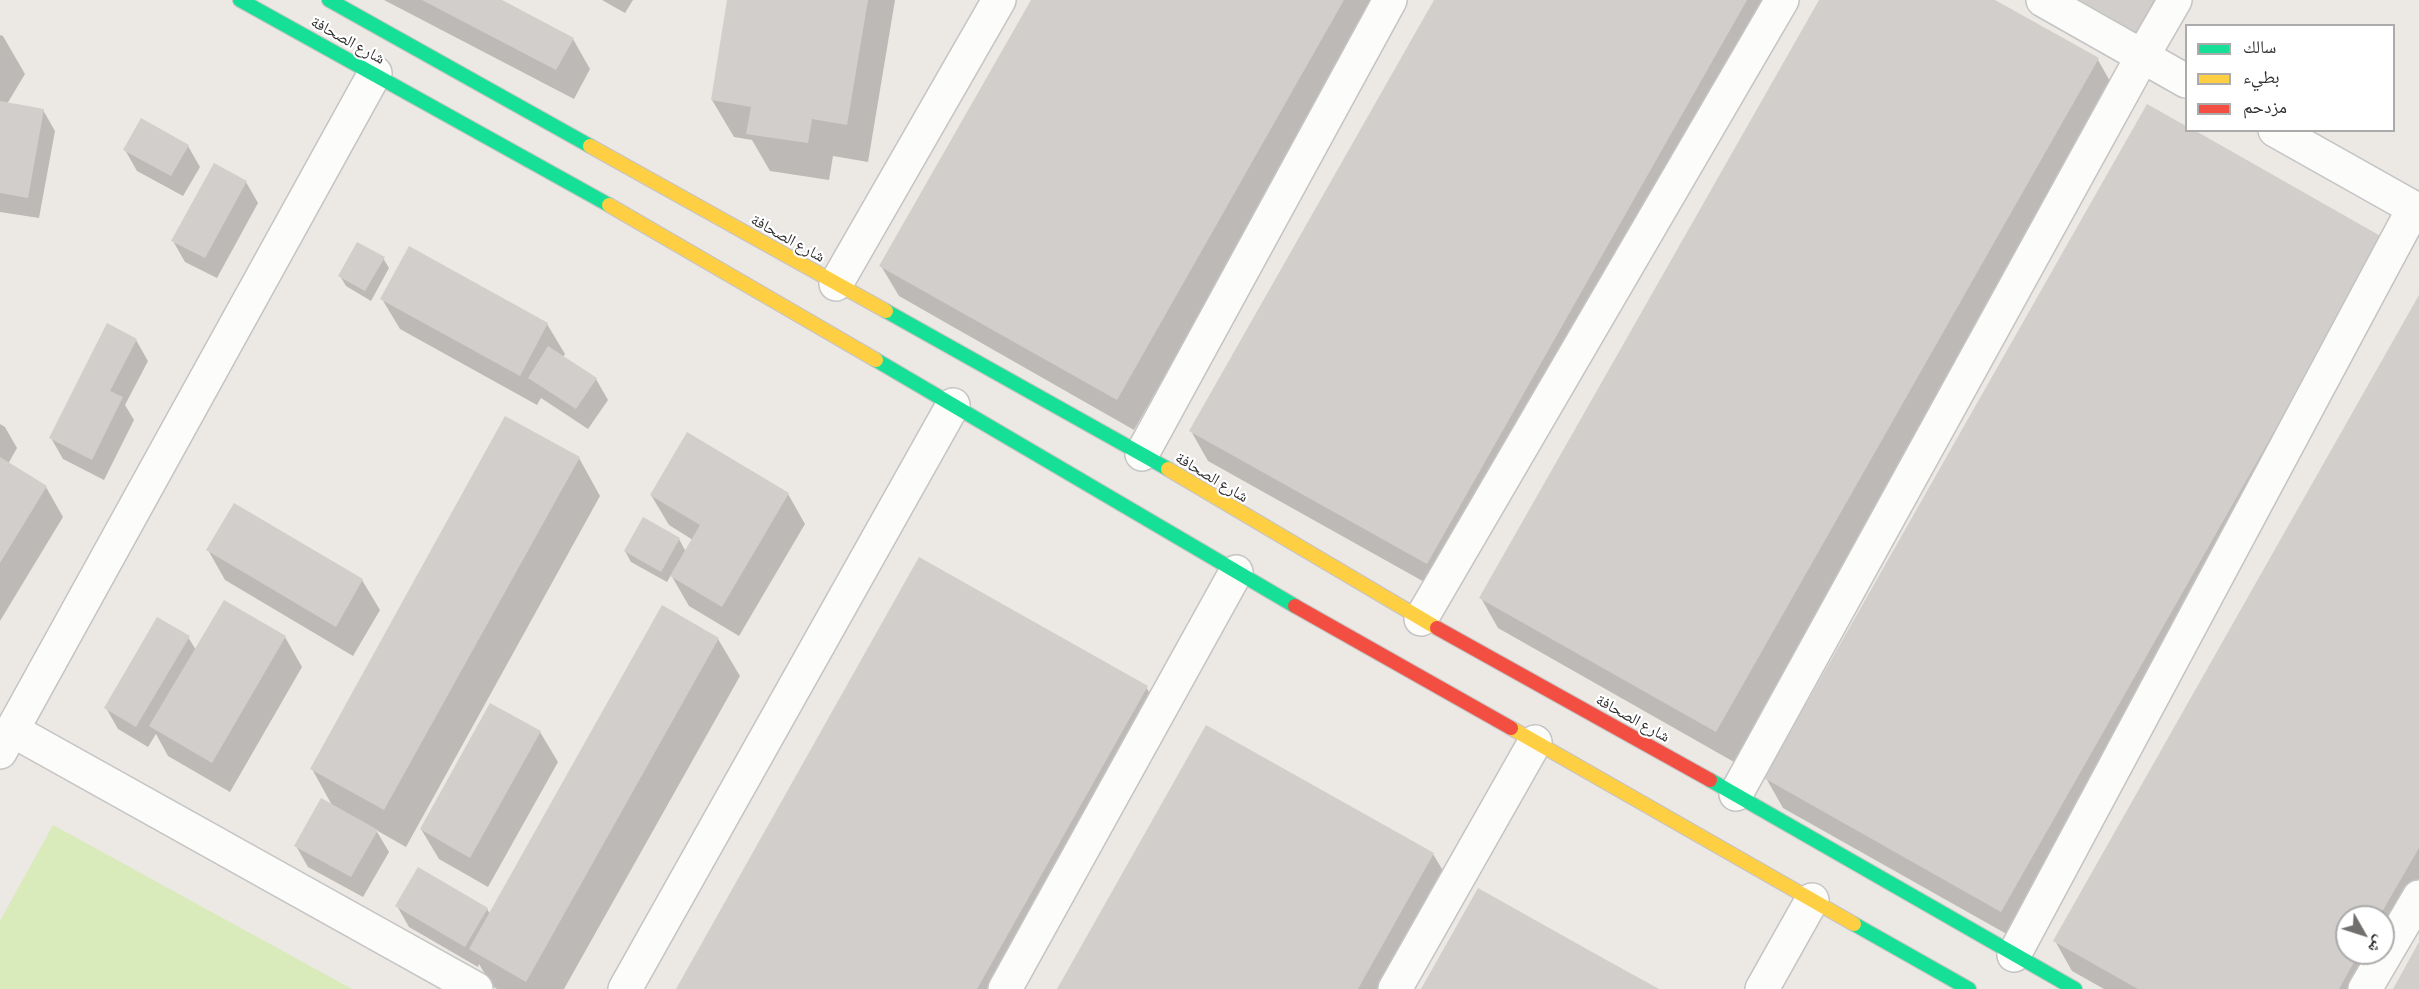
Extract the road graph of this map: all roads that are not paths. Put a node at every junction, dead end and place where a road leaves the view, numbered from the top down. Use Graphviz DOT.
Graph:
graph roads {
  1 [pos="240,0"];
  2 [pos="329,0"];
  3 [pos="999,0"];
  4 [pos="1390,0"];
  5 [pos="1782,0"];
  6 [pos="2043,0"];
  7 [pos="2175,0"];
  8 [pos="2142,57"];
  9 [pos="375,73"];
  10 [pos="2185,80"];
  11 [pos="2279,132"];
  12 [pos="2416,209"];
  13 [pos="836,284"];
  14 [pos="953,405"];
  15 [pos="1142,454"];
  16 [pos="1236,572"];
  17 [pos="1421,620"];
  18 [pos="6,741"];
  19 [pos="1535,742"];
  20 [pos="1736,794"];
  21 [pos="2419,897"];
  22 [pos="1812,900"];
  23 [pos="2014,955"];
  24 [pos="476,989"];
  25 [pos="625,989"];
  26 [pos="1005,989"];
  27 [pos="1395,989"];
  28 [pos="1762,989"];
  29 [pos="1969,989"];
  30 [pos="2074,989"];
  31 [pos="2365,989"];
  1 -- 9 [label="main road, شارع الصحافة"];
  2 -- 13 [label="main road, شارع الصحافة"];
  3 -- 13 [label="street"];
  4 -- 15 [label="street"];
  5 -- 17 [label="street"];
  6 -- 8 [label="street"];
  7 -- 8 [label="street"];
  8 -- 10 [label="street"];
  8 -- 20 [label="street"];
  9 -- 14 [label="main road, شارع الصحافة"];
  9 -- 18 [label="street"];
  11 -- 12 [label="street"];
  12 -- 23 [label="street"];
  13 -- 15 [label="main road, شارع الصحافة"];
  14 -- 16 [label="main road, شارع الصحافة"];
  14 -- 25 [label="street"];
  15 -- 17 [label="main road, شارع الصحافة"];
  16 -- 19 [label="main road, شارع الصحافة"];
  16 -- 26 [label="street"];
  17 -- 20 [label="main road, شارع الصحافة"];
  18 -- 24 [label="street"];
  19 -- 22 [label="main road, شارع الصحافة"];
  19 -- 27 [label="street"];
  20 -- 23 [label="main road, شارع الصحافة"];
  21 -- 31 [label="street"];
  22 -- 28 [label="street"];
  22 -- 29 [label="main road, شارع الصحافة"];
  23 -- 30 [label="main road, شارع الصحافة"];
}
